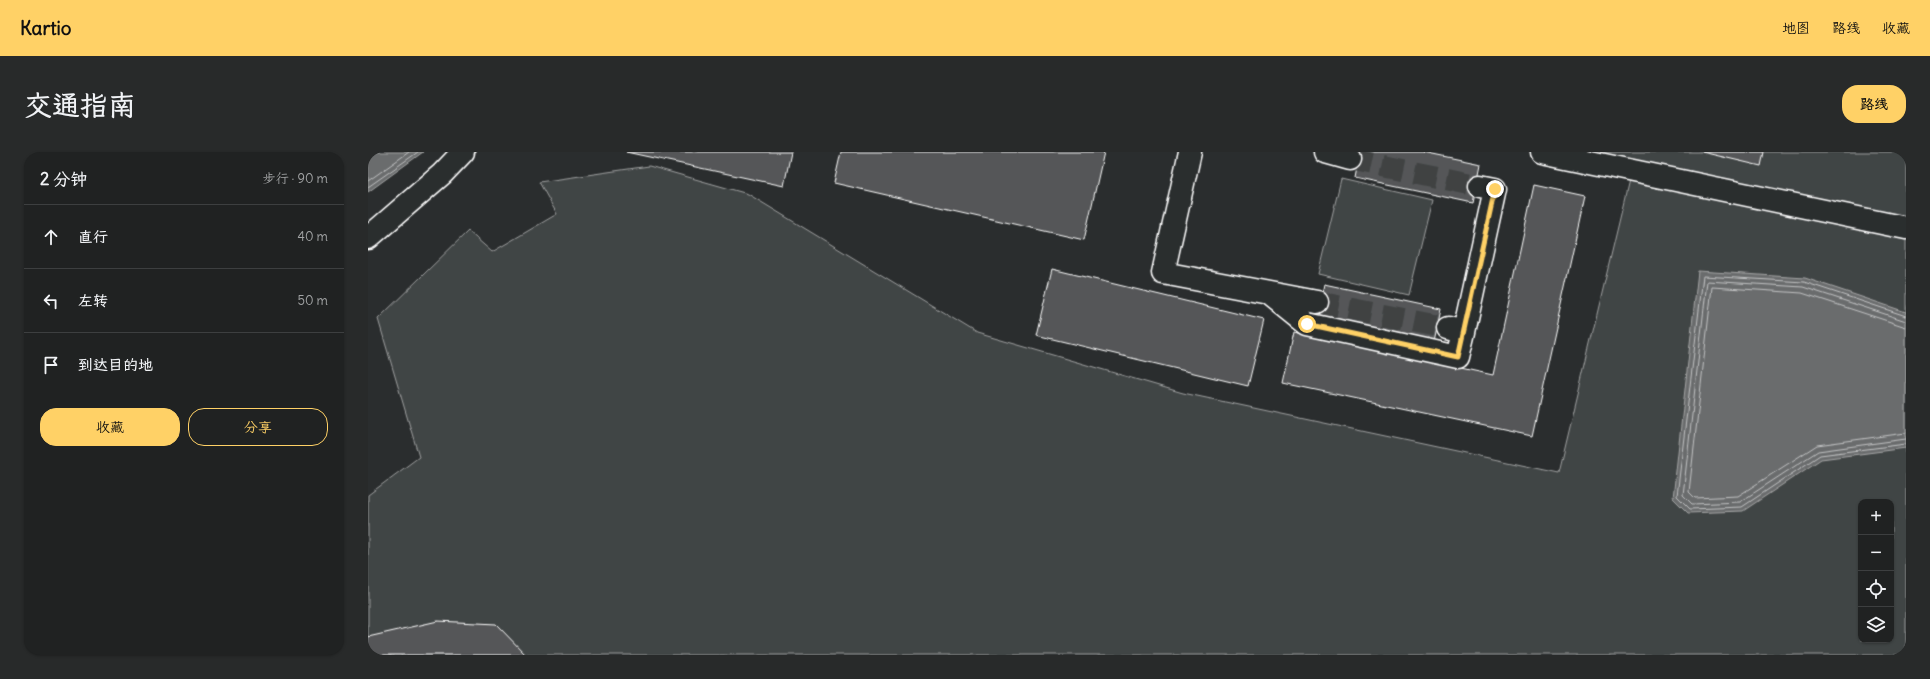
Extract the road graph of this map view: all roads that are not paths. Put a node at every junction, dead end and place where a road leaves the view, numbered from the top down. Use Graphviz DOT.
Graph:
graph roads {
  1 [pos="463,152"];
  2 [pos="1190,152"];
  3 [pos="1325,152"];
  4 [pos="1542,152"];
  5 [pos="1350,158"];
  6 [pos="1480,186"];
  7 [pos="1906,228"];
  8 [pos="368,238"];
  9 [pos="1268,293"];
  10 [pos="1318,302"];
  1 -- 8 [label="lane"];
  2 -- 9 [label="lane"];
  3 -- 5 [label="lane"];
  4 -- 7 [label="lane"];
  6 -- 9 [label="lane"];
  9 -- 10 [label="lane"];
}
